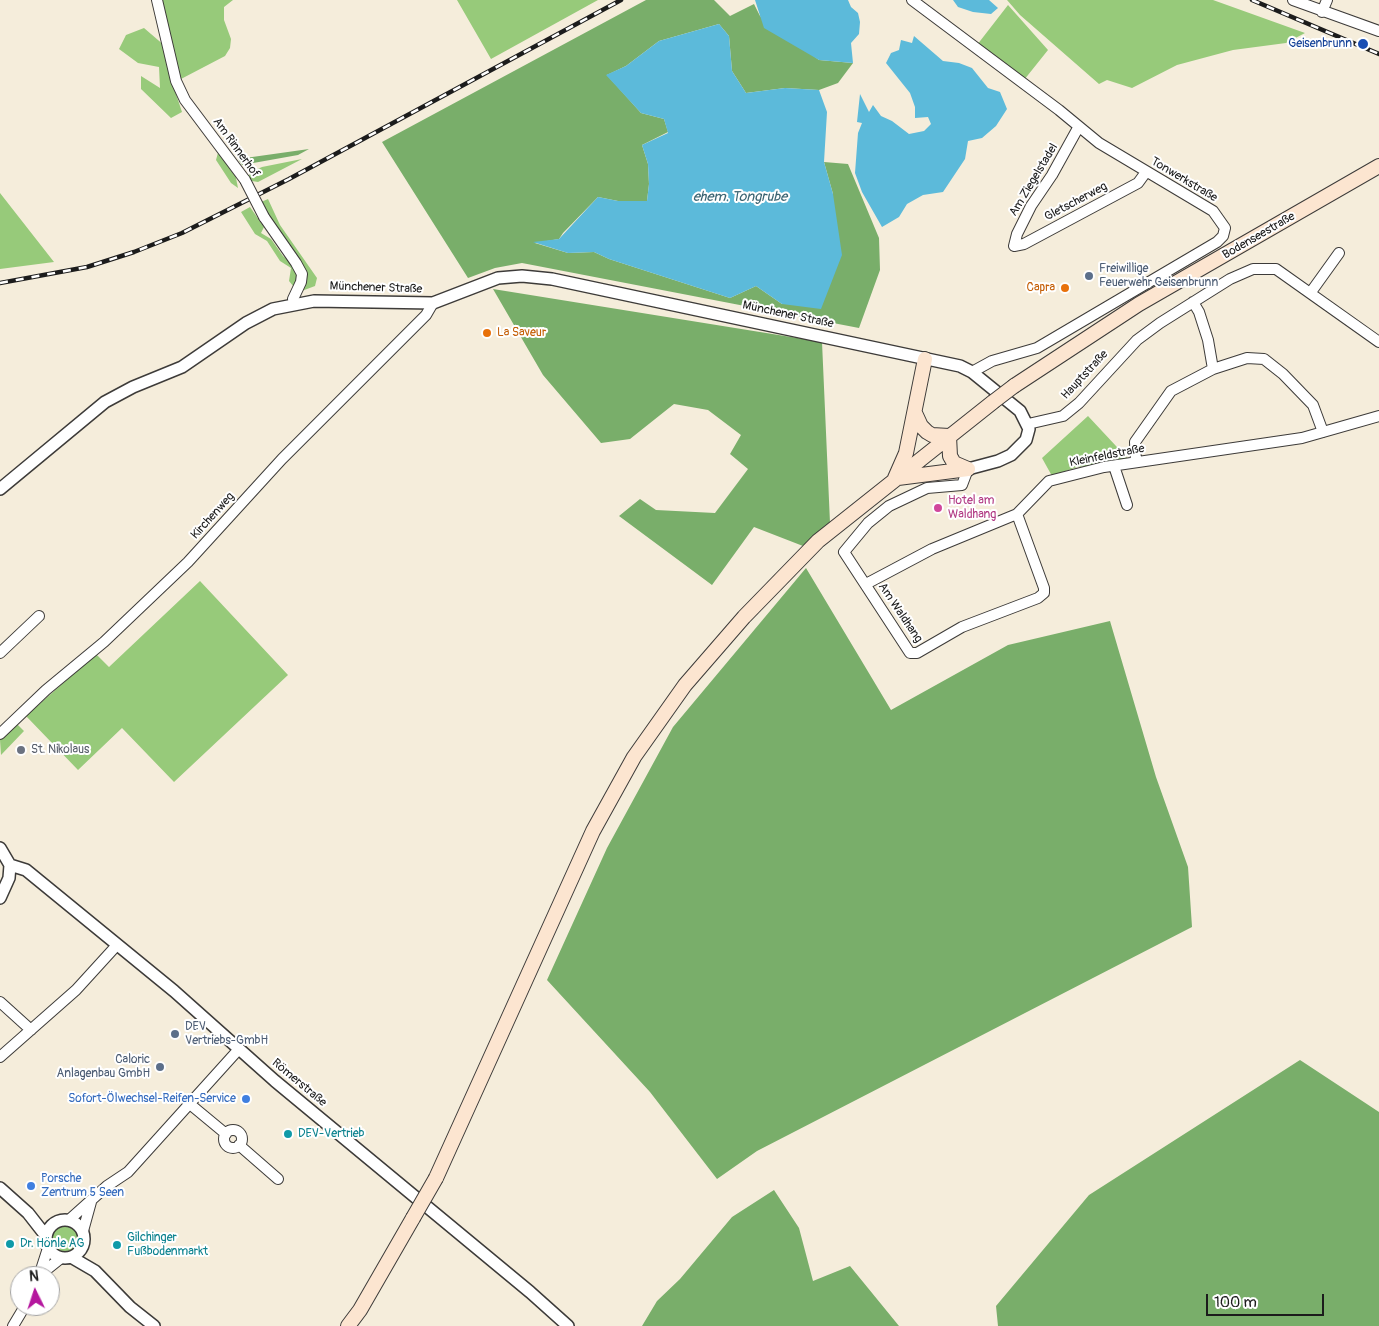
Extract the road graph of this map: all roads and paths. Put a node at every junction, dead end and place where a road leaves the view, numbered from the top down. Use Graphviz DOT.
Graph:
graph roads {
  1 [pos="157,0"];
  2 [pos="912,0"];
  3 [pos="1293,0"];
  4 [pos="1327,0"];
  5 [pos="1322,12"];
  6 [pos="1379,31"];
  7 [pos="1078,128"];
  8 [pos="1379,166"];
  9 [pos="1146,172"];
  10 [pos="1014,246"];
  11 [pos="1338,253"];
  12 [pos="1311,292"];
  13 [pos="1193,302"];
  14 [pos="294,303"];
  15 [pos="433,303"];
  16 [pos="1379,342"];
  17 [pos="925,359"];
  18 [pos="1213,369"];
  19 [pos="972,372"];
  20 [pos="914,413"];
  21 [pos="1379,416"];
  22 [pos="1028,424"];
  23 [pos="1323,432"];
  24 [pos="949,436"];
  25 [pos="1136,462"];
  26 [pos="1114,466"];
  27 [pos="968,469"];
  28 [pos="895,479"];
  29 [pos="0,489"];
  30 [pos="1127,505"];
  31 [pos="1016,514"];
  32 [pos="866,584"];
  33 [pos="39,616"];
  34 [pos="0,653"];
  35 [pos="0,734"];
  36 [pos="0,848"];
  37 [pos="10,865"];
  38 [pos="0,898"];
  39 [pos="117,945"];
  40 [pos="0,1002"];
  41 [pos="31,1030"];
  42 [pos="239,1049"];
  43 [pos="0,1057"];
  44 [pos="191,1104"];
  45 [pos="278,1179"];
  46 [pos="0,1188"];
  47 [pos="91,1201"];
  48 [pos="28,1213"];
  49 [pos="69,1220"];
  50 [pos="57,1222"];
  51 [pos="83,1231"];
  52 [pos="46,1236"];
  53 [pos="83,1246"];
  54 [pos="48,1248"];
  55 [pos="66,1257"];
  56 [pos="43,1266"];
  57 [pos="54,1266"];
  58 [pos="95,1271"];
  59 [pos="154,1326"];
  60 [pos="348,1326"];
  61 [pos="568,1326"];
  1 -- 14 [label="street, Am Rinnerhof, bridge"];
  2 -- 7 [label="street, Tonwerkstraße"];
  3 -- 5 [label="street"];
  4 -- 5 [label="street"];
  5 -- 6 [label="street"];
  7 -- 9 [label="street, Tonwerkstraße"];
  7 -- 10 [label="street, Am Ziegelstadel"];
  8 -- 24 [label="main road, Bodenseestraße, bridge"];
  9 -- 10 [label="street, Gletscherweg"];
  9 -- 19 [label="street, Tonwerkstraße"];
  11 -- 12 [label="street"];
  12 -- 13 [label="street, Hauptstraße"];
  12 -- 16 [label="street, Hauptstraße"];
  13 -- 18 [label="street"];
  13 -- 22 [label="street, Hauptstraße"];
  14 -- 15 [label="street, Münchener Straße"];
  14 -- 29 [label="street, Münchener Straße"];
  15 -- 17 [label="street, Münchener Straße"];
  15 -- 35 [label="street, Kirchenweg"];
  17 -- 19 [label="street, Münchener Straße"];
  17 -- 20 [label="main road"];
  18 -- 23 [label="street"];
  18 -- 25 [label="street"];
  19 -- 22 [label="street"];
  20 -- 24 [label="main road"];
  20 -- 28 [label="main road"];
  21 -- 23 [label="street, Kleinfeldstraße"];
  22 -- 27 [label="street"];
  23 -- 25 [label="street, Kleinfeldstraße"];
  24 -- 27 [label="main road"];
  24 -- 28 [label="main road, Bodenseestraße"];
  25 -- 26 [label="street, Kleinfeldstraße"];
  26 -- 30 [label="street"];
  26 -- 31 [label="street, Kleinfeldstraße"];
  27 -- 28 [label="main road"];
  27 -- 32 [label="street, Am Waldhang"];
  28 -- 60 [label="main road, Bodenseestraße, bridge"];
  31 -- 32 [label="street, Kleinfeldstraße"];
  31 -- 32 [label="street, Am Waldhang"];
  33 -- 34 [label="street"];
  36 -- 37 [label="street"];
  37 -- 38 [label="street"];
  37 -- 39 [label="street, Römerstraße"];
  39 -- 41 [label="street"];
  39 -- 42 [label="street, Römerstraße"];
  40 -- 41 [label="street"];
  41 -- 43 [label="street"];
  42 -- 44 [label="street"];
  42 -- 61 [label="street, Römerstraße"];
  44 -- 45 [label="street"];
  44 -- 47 [label="street"];
  46 -- 48 [label="street"];
  47 -- 49 [label="street"];
  47 -- 51 [label="street"];
  48 -- 50 [label="street"];
  48 -- 52 [label="street"];
  49 -- 50 [label="street"];
  49 -- 51 [label="street"];
  50 -- 52 [label="street"];
  51 -- 53 [label="street"];
  52 -- 54 [label="street"];
  53 -- 55 [label="street"];
  53 -- 58 [label="street"];
  54 -- 55 [label="street"];
  54 -- 56 [label="street"];
  55 -- 57 [label="street"];
  55 -- 58 [label="street"];
  58 -- 59 [label="street"];
}
